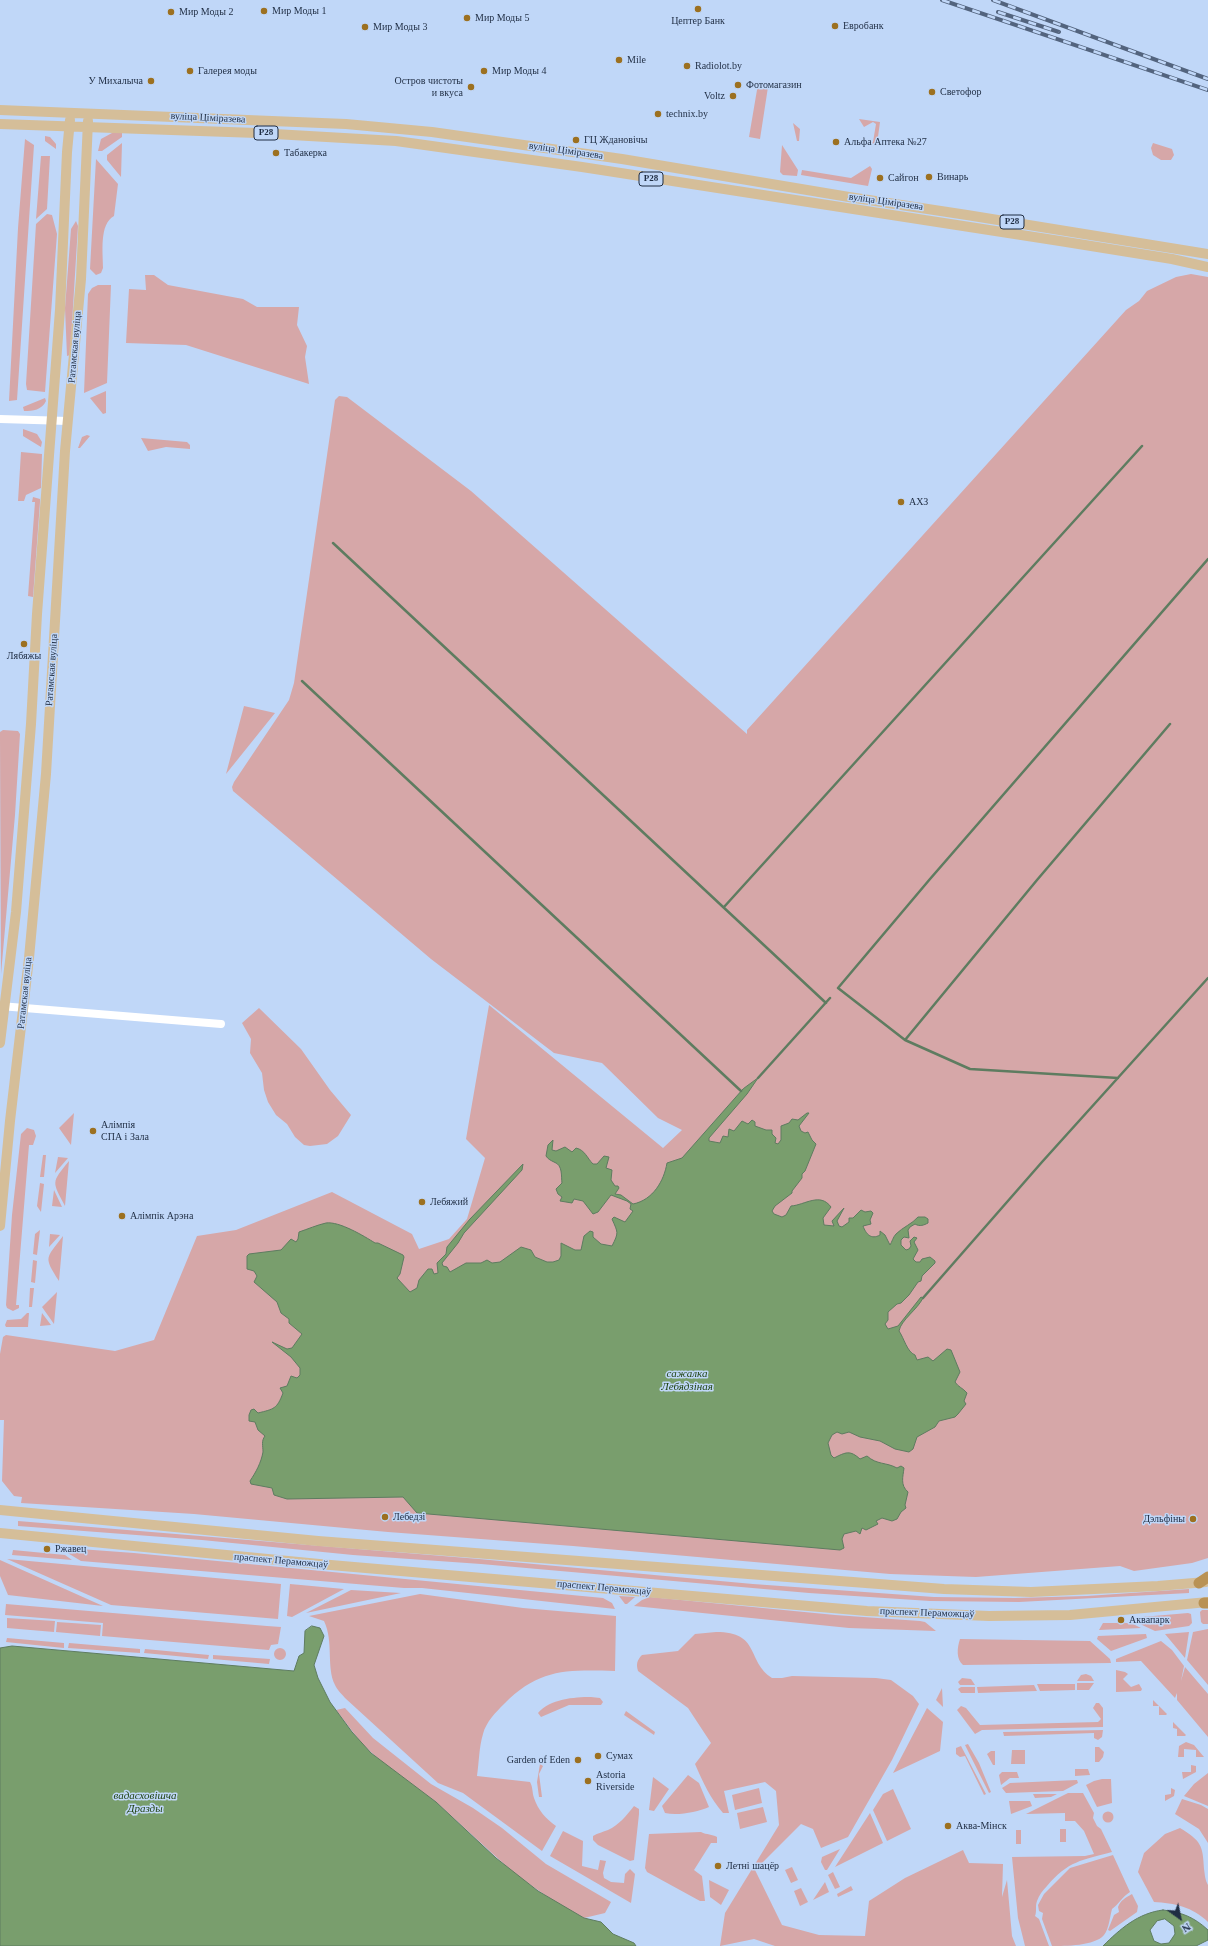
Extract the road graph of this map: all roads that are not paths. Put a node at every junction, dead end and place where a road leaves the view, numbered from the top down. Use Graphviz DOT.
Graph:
graph roads {
  1 [pos="0,110"];
  2 [pos="72,112"];
  3 [pos="88,113"];
  4 [pos="0,124"];
  5 [pos="69,126"];
  6 [pos="88,127"];
  7 [pos="1208,254"];
  8 [pos="1208,267"];
  9 [pos="0,419"];
  10 [pos="52,421"];
  11 [pos="68,421"];
  12 [pos="2,1006"];
  13 [pos="23,1007"];
  14 [pos="221,1024"];
  15 [pos="0,1043"];
  16 [pos="0,1226"];
  17 [pos="0,1510"];
  18 [pos="0,1534"];
  19 [pos="1205,1581"];
  20 [pos="1207,1603"];
  1 -- 2 [label="main road, вуліца Ціміразева / Р28"];
  2 -- 3 [label="main road, вуліца Ціміразева / Р28"];
  2 -- 5 [label="main road, Ратамская вуліца"];
  3 -- 6 [label="main road, Ратамская вуліца"];
  3 -- 7 [label="main road, вуліца Ціміразева / Р28"];
  4 -- 5 [label="main road, вуліца Ціміразева / Р28"];
  5 -- 6 [label="main road, вуліца Ціміразева / Р28"];
  5 -- 10 [label="main road, Ратамская вуліца"];
  6 -- 8 [label="main road, вуліца Ціміразева / Р28"];
  6 -- 11 [label="main road, Ратамская вуліца"];
  9 -- 10 [label="street"];
  10 -- 11 [label="street"];
  10 -- 12 [label="main road, Ратамская вуліца"];
  11 -- 13 [label="main road, Ратамская вуліца"];
  12 -- 13 [label="street"];
  12 -- 15 [label="main road, Ратамская вуліца"];
  13 -- 14 [label="street"];
  13 -- 16 [label="main road, Ратамская вуліца"];
  17 -- 19 [label="main road"];
  18 -- 20 [label="main road, праспект Пераможцаў"];
}
